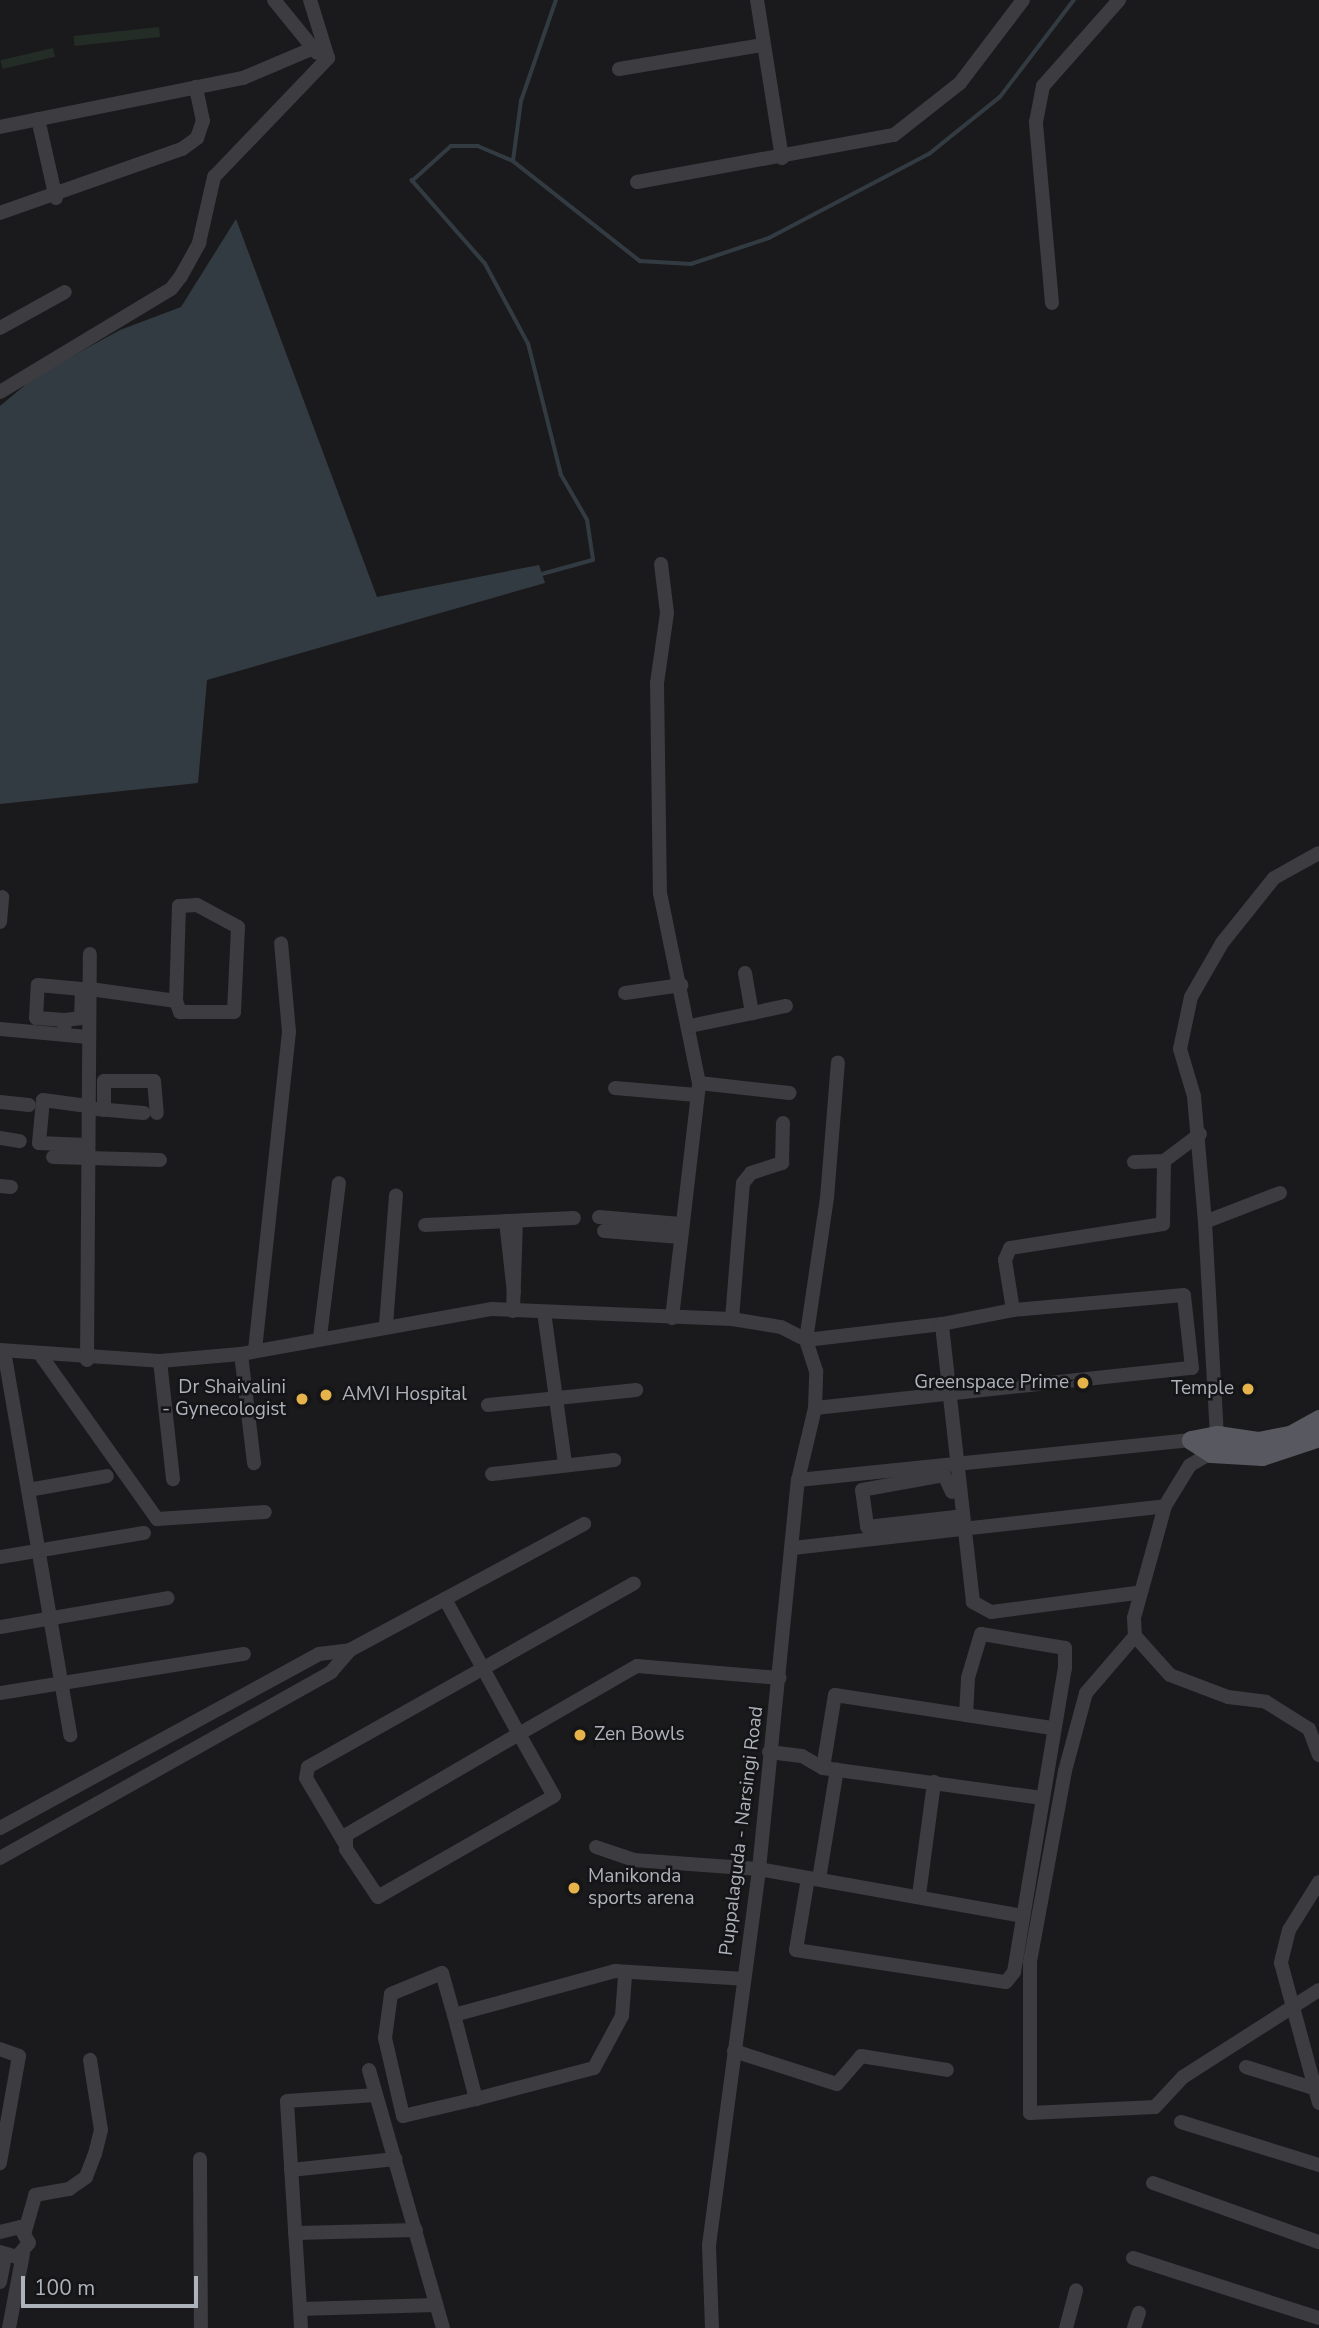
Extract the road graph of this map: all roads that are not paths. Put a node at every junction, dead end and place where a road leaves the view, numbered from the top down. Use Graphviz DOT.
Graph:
graph roads {
  1 [pos="274,0"];
  2 [pos="310,0"];
  3 [pos="757,0"];
  4 [pos="1023,0"];
  5 [pos="1119,0"];
  6 [pos="763,45"];
  7 [pos="309,50"];
  8 [pos="327,58"];
  9 [pos="619,69"];
  10 [pos="196,87"];
  11 [pos="38,119"];
  12 [pos="0,127"];
  13 [pos="782,158"];
  14 [pos="637,182"];
  15 [pos="56,198"];
  16 [pos="0,213"];
  17 [pos="65,292"];
  18 [pos="1052,303"];
  19 [pos="0,328"];
  20 [pos="0,392"];
  21 [pos="661,564"];
  22 [pos="1319,853"];
  23 [pos="2,897"];
  24 [pos="0,922"];
  25 [pos="281,943"];
  26 [pos="90,954"];
  27 [pos="745,973"];
  28 [pos="681,985"];
  29 [pos="90,989"];
  30 [pos="625,993"];
  31 [pos="176,1001"];
  32 [pos="786,1006"];
  33 [pos="752,1013"];
  34 [pos="690,1026"];
  35 [pos="0,1029"];
  36 [pos="88,1037"];
  37 [pos="838,1062"];
  38 [pos="88,1072"];
  39 [pos="167,1076"];
  40 [pos="615,1088"];
  41 [pos="698,1089"];
  42 [pos="789,1093"];
  43 [pos="0,1102"];
  44 [pos="29,1105"];
  45 [pos="85,1107"];
  46 [pos="104,1110"];
  47 [pos="783,1123"];
  48 [pos="1200,1134"];
  49 [pos="0,1138"];
  50 [pos="20,1141"];
  51 [pos="85,1149"];
  52 [pos="53,1157"];
  53 [pos="160,1160"];
  54 [pos="1164,1161"];
  55 [pos="1134,1163"];
  56 [pos="339,1183"];
  57 [pos="1280,1193"];
  58 [pos="396,1195"];
  59 [pos="574,1218"];
  60 [pos="511,1221"];
  61 [pos="1205,1222"];
  62 [pos="601,1224"];
  63 [pos="425,1225"];
  64 [pos="681,1231"];
  65 [pos="1013,1310"];
  66 [pos="513,1311"];
  67 [pos="544,1312"];
  68 [pos="672,1318"];
  69 [pos="732,1319"];
  70 [pos="942,1324"];
  71 [pos="386,1325"];
  72 [pos="320,1338"];
  73 [pos="806,1340"];
  74 [pos="2,1351"];
  75 [pos="248,1352"];
  76 [pos="42,1357"];
  77 [pos="87,1360"];
  78 [pos="160,1361"];
  79 [pos="636,1390"];
  80 [pos="947,1392"];
  81 [pos="558,1398"];
  82 [pos="488,1405"];
  83 [pos="815,1408"];
  84 [pos="1319,1419"];
  85 [pos="1319,1437"];
  86 [pos="1191,1440"];
  87 [pos="1214,1444"];
  88 [pos="614,1460"];
  89 [pos="957,1460"];
  90 [pos="254,1463"];
  91 [pos="565,1464"];
  92 [pos="492,1474"];
  93 [pos="107,1476"];
  94 [pos="173,1479"];
  95 [pos="798,1480"];
  96 [pos="28,1490"];
  97 [pos="1166,1506"];
  98 [pos="265,1512"];
  99 [pos="584,1524"];
  100 [pos="959,1527"];
  101 [pos="144,1533"];
  102 [pos="793,1548"];
  103 [pos="38,1551"];
  104 [pos="0,1557"];
  105 [pos="634,1583"];
  106 [pos="1136,1593"];
  107 [pos="168,1598"];
  108 [pos="445,1599"];
  109 [pos="50,1619"];
  110 [pos="0,1627"];
  111 [pos="1135,1636"];
  112 [pos="350,1650"];
  113 [pos="244,1654"];
  114 [pos="482,1666"];
  115 [pos="779,1678"];
  116 [pos="61,1683"];
  117 [pos="0,1693"];
  118 [pos="967,1715"];
  119 [pos="1052,1728"];
  120 [pos="519,1734"];
  121 [pos="70,1735"];
  122 [pos="769,1752"];
  123 [pos="1319,1755"];
  124 [pos="830,1769"];
  125 [pos="934,1782"];
  126 [pos="1042,1798"];
  127 [pos="0,1828"];
  128 [pos="344,1842"];
  129 [pos="596,1847"];
  130 [pos="0,1858"];
  131 [pos="759,1869"];
  132 [pos="813,1878"];
  133 [pos="1319,1882"];
  134 [pos="919,1895"];
  135 [pos="1022,1916"];
  136 [pos="625,1976"];
  137 [pos="744,1979"];
  138 [pos="1319,1990"];
  139 [pos="1291,2012"];
  140 [pos="454,2015"];
  141 [pos="0,2049"];
  142 [pos="734,2051"];
  143 [pos="90,2060"];
  144 [pos="1246,2067"];
  145 [pos="369,2070"];
  146 [pos="947,2070"];
  147 [pos="1313,2088"];
  148 [pos="376,2095"];
  149 [pos="476,2099"];
  150 [pos="1319,2103"];
  151 [pos="5,2108"];
  152 [pos="1181,2122"];
  153 [pos="2,2141"];
  154 [pos="200,2159"];
  155 [pos="395,2159"];
  156 [pos="0,2163"];
  157 [pos="1319,2165"];
  158 [pos="291,2170"];
  159 [pos="1153,2183"];
  160 [pos="1,2230"];
  161 [pos="416,2230"];
  162 [pos="25,2231"];
  163 [pos="295,2233"];
  164 [pos="1319,2242"];
  165 [pos="2,2254"];
  166 [pos="23,2254"];
  167 [pos="1133,2258"];
  168 [pos="0,2282"];
  169 [pos="1076,2290"];
  170 [pos="436,2305"];
  171 [pos="300,2309"];
  172 [pos="1139,2313"];
  173 [pos="1319,2318"];
  174 [pos="9,2328"];
  175 [pos="201,2328"];
  176 [pos="301,2328"];
  177 [pos="443,2328"];
  178 [pos="712,2328"];
  179 [pos="1066,2328"];
  180 [pos="1134,2328"];
  1 -- 7 [label="street"];
  2 -- 8 [label="street"];
  3 -- 6 [label="street"];
  4 -- 13 [label="street"];
  5 -- 18 [label="street"];
  6 -- 9 [label="street"];
  6 -- 13 [label="street"];
  7 -- 8 [label="street"];
  7 -- 10 [label="street"];
  8 -- 20 [label="street"];
  10 -- 11 [label="street"];
  10 -- 15 [label="street"];
  11 -- 12 [label="street"];
  11 -- 15 [label="street"];
  13 -- 14 [label="street"];
  15 -- 16 [label="street"];
  17 -- 19 [label="street"];
  21 -- 28 [label="street"];
  22 -- 48 [label="street"];
  23 -- 24 [label="street"];
  25 -- 75 [label="street"];
  26 -- 29 [label="street"];
  27 -- 33 [label="street"];
  28 -- 30 [label="street"];
  28 -- 34 [label="street"];
  29 -- 31 [label="street"];
  29 -- 36 [label="street"];
  31 -- 31 [label="street"];
  32 -- 33 [label="street"];
  33 -- 34 [label="street"];
  34 -- 41 [label="street"];
  35 -- 36 [label="street"];
  36 -- 38 [label="street"];
  37 -- 73 [label="street"];
  38 -- 39 [label="street"];
  38 -- 45 [label="street"];
  40 -- 41 [label="street"];
  41 -- 42 [label="street"];
  41 -- 64 [label="street"];
  43 -- 44 [label="street"];
  45 -- 46 [label="street"];
  45 -- 51 [label="street"];
  45 -- 51 [label="street"];
  46 -- 46 [label="street"];
  47 -- 69 [label="street"];
  48 -- 54 [label="street"];
  48 -- 61 [label="street"];
  49 -- 50 [label="street"];
  51 -- 52 [label="street"];
  51 -- 53 [label="street"];
  51 -- 77 [label="street"];
  54 -- 55 [label="street"];
  54 -- 65 [label="street"];
  56 -- 72 [label="street"];
  57 -- 61 [label="street"];
  58 -- 71 [label="street"];
  59 -- 60 [label="street"];
  60 -- 63 [label="street"];
  60 -- 66 [label="street"];
  61 -- 87 [label="street"];
  62 -- 64 [label="street"];
  64 -- 68 [label="street"];
  65 -- 70 [label="street"];
  65 -- 80 [label="street"];
  66 -- 67 [label="street"];
  66 -- 71 [label="street"];
  67 -- 68 [label="street"];
  67 -- 81 [label="street"];
  68 -- 69 [label="street"];
  69 -- 73 [label="street"];
  70 -- 73 [label="street"];
  70 -- 80 [label="street"];
  71 -- 72 [label="street"];
  72 -- 75 [label="street"];
  73 -- 83 [label="street, Puppalaguda - Narsingi Road"];
  74 -- 76 [label="street"];
  74 -- 96 [label="street"];
  75 -- 78 [label="street"];
  75 -- 90 [label="street"];
  76 -- 77 [label="street"];
  76 -- 98 [label="street"];
  77 -- 78 [label="street"];
  78 -- 94 [label="street"];
  79 -- 81 [label="street"];
  80 -- 83 [label="street"];
  80 -- 89 [label="street"];
  81 -- 82 [label="street"];
  81 -- 91 [label="street"];
  83 -- 95 [label="street, Puppalaguda - Narsingi Road"];
  84 -- 87 [label="main road"];
  85 -- 87 [label="main road"];
  86 -- 87 [label="main road"];
  86 -- 89 [label="street"];
  87 -- 97 [label="street"];
  88 -- 91 [label="street"];
  89 -- 95 [label="street"];
  89 -- 100 [label="street"];
  91 -- 92 [label="street"];
  93 -- 96 [label="street"];
  95 -- 102 [label="street, Puppalaguda - Narsingi Road"];
  96 -- 103 [label="street"];
  97 -- 100 [label="street"];
  97 -- 106 [label="street"];
  99 -- 108 [label="street"];
  100 -- 100 [label="street"];
  100 -- 102 [label="street"];
  100 -- 106 [label="street"];
  101 -- 103 [label="street"];
  102 -- 115 [label="street, Puppalaguda - Narsingi Road"];
  103 -- 104 [label="street"];
  103 -- 109 [label="street"];
  105 -- 114 [label="street"];
  106 -- 111 [label="street"];
  107 -- 109 [label="street"];
  108 -- 112 [label="street"];
  108 -- 114 [label="street"];
  109 -- 110 [label="street"];
  109 -- 116 [label="street"];
  111 -- 123 [label="street"];
  111 -- 139 [label="street"];
  112 -- 127 [label="street"];
  112 -- 130 [label="street"];
  113 -- 116 [label="street"];
  114 -- 120 [label="street"];
  114 -- 128 [label="street"];
  115 -- 120 [label="street"];
  115 -- 122 [label="street, Puppalaguda - Narsingi Road"];
  116 -- 117 [label="street"];
  116 -- 121 [label="street"];
  118 -- 119 [label="street"];
  118 -- 119 [label="street"];
  118 -- 124 [label="street"];
  119 -- 126 [label="street"];
  120 -- 128 [label="street"];
  120 -- 128 [label="street"];
  122 -- 124 [label="street"];
  122 -- 131 [label="street, Puppalaguda - Narsingi Road"];
  124 -- 125 [label="street"];
  124 -- 132 [label="street"];
  125 -- 126 [label="street"];
  125 -- 134 [label="street"];
  126 -- 135 [label="street"];
  129 -- 131 [label="street"];
  131 -- 132 [label="street"];
  131 -- 137 [label="street, Puppalaguda - Narsingi Road"];
  132 -- 134 [label="street"];
  132 -- 135 [label="street"];
  133 -- 139 [label="street"];
  134 -- 135 [label="street"];
  136 -- 137 [label="street"];
  136 -- 140 [label="street"];
  136 -- 149 [label="street"];
  137 -- 142 [label="street, Puppalaguda - Narsingi Road"];
  138 -- 139 [label="street"];
  139 -- 147 [label="street"];
  140 -- 149 [label="street"];
  140 -- 149 [label="street"];
  141 -- 151 [label="street"];
  142 -- 146 [label="street"];
  142 -- 178 [label="street, Puppalaguda - Narsingi Road"];
  143 -- 162 [label="street"];
  144 -- 147 [label="street"];
  145 -- 148 [label="street"];
  147 -- 150 [label="street"];
  148 -- 155 [label="street"];
  148 -- 158 [label="street"];
  151 -- 153 [label="street"];
  152 -- 157 [label="street"];
  153 -- 156 [label="street"];
  154 -- 175 [label="street"];
  155 -- 158 [label="street"];
  155 -- 161 [label="street"];
  158 -- 163 [label="street"];
  159 -- 164 [label="street"];
  160 -- 162 [label="street"];
  161 -- 163 [label="street"];
  161 -- 170 [label="street"];
  162 -- 166 [label="street"];
  163 -- 171 [label="street"];
  165 -- 166 [label="street"];
  165 -- 168 [label="street"];
  166 -- 174 [label="street"];
  167 -- 173 [label="street"];
  169 -- 179 [label="street"];
  170 -- 171 [label="street"];
  170 -- 177 [label="street"];
  171 -- 176 [label="street"];
  172 -- 180 [label="street"];
}
